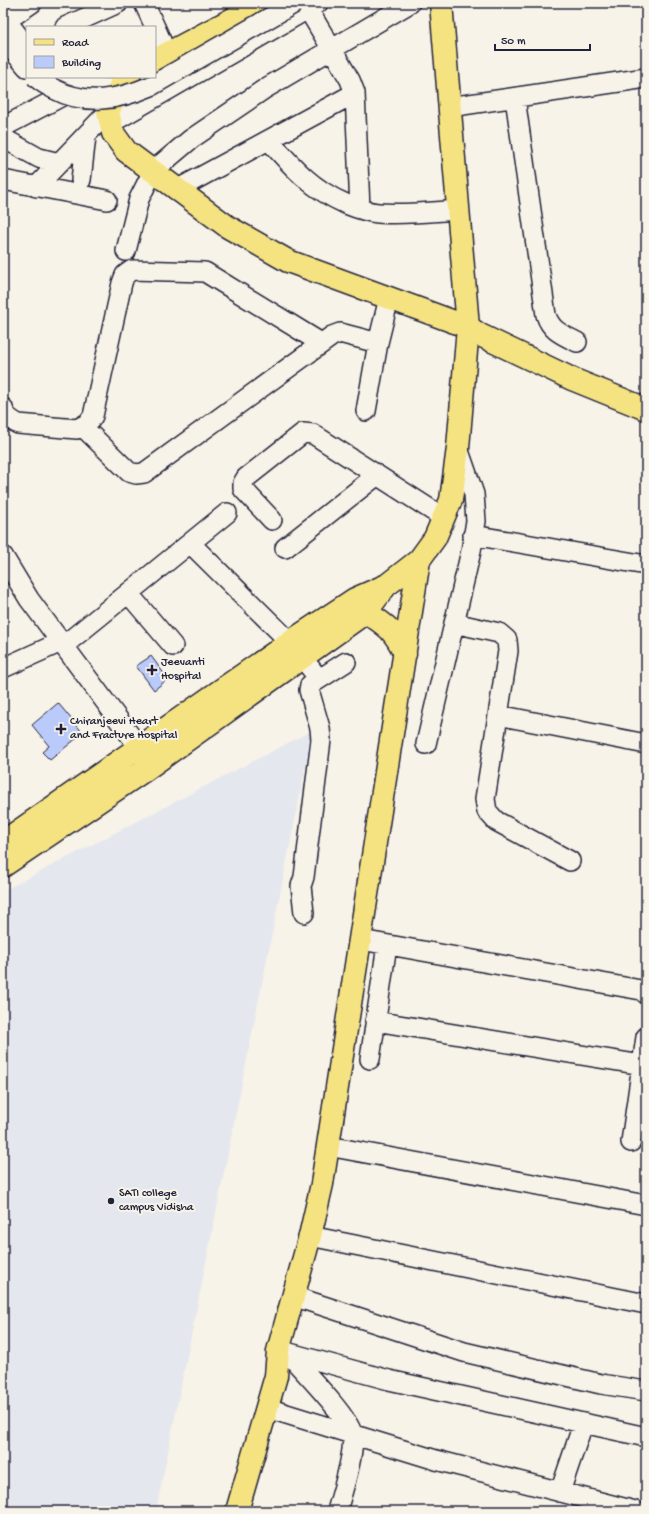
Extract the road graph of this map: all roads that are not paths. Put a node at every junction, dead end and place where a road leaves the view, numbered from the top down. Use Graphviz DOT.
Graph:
graph roads {
  1 [pos="32,3"];
  2 [pos="118,3"];
  3 [pos="144,3"];
  4 [pos="410,3"];
  5 [pos="441,3"];
  6 [pos="255,5"];
  7 [pos="307,5"];
  8 [pos="4,21"];
  9 [pos="67,26"];
  10 [pos="155,26"];
  11 [pos="156,32"];
  12 [pos="3,39"];
  13 [pos="26,44"];
  14 [pos="331,50"];
  15 [pos="161,57"];
  16 [pos="26,66"];
  17 [pos="37,78"];
  18 [pos="62,78"];
  19 [pos="646,78"];
  20 [pos="124,83"];
  21 [pos="83,84"];
  22 [pos="355,93"];
  23 [pos="515,98"];
  24 [pos="449,108"];
  25 [pos="110,118"];
  26 [pos="3,127"];
  27 [pos="86,136"];
  28 [pos="3,138"];
  29 [pos="269,140"];
  30 [pos="59,163"];
  31 [pos="153,171"];
  32 [pos="3,180"];
  33 [pos="81,180"];
  34 [pos="36,187"];
  35 [pos="178,189"];
  36 [pos="107,200"];
  37 [pos="360,210"];
  38 [pos="458,210"];
  39 [pos="126,251"];
  40 [pos="389,298"];
  41 [pos="468,327"];
  42 [pos="577,342"];
  43 [pos="321,343"];
  44 [pos="378,343"];
  45 [pos="3,408"];
  46 [pos="646,409"];
  47 [pos="3,411"];
  48 [pos="366,411"];
  49 [pos="83,427"];
  50 [pos="458,448"];
  51 [pos="376,476"];
  52 [pos="227,513"];
  53 [pos="444,518"];
  54 [pos="272,520"];
  55 [pos="473,535"];
  56 [pos="190,543"];
  57 [pos="285,548"];
  58 [pos="3,556"];
  59 [pos="419,560"];
  60 [pos="645,563"];
  61 [pos="387,585"];
  62 [pos="128,594"];
  63 [pos="366,612"];
  64 [pos="454,623"];
  65 [pos="62,644"];
  66 [pos="173,646"];
  67 [pos="296,649"];
  68 [pos="405,654"];
  69 [pos="346,662"];
  70 [pos="3,668"];
  71 [pos="319,679"];
  72 [pos="498,715"];
  73 [pos="426,744"];
  74 [pos="646,744"];
  75 [pos="138,747"];
  76 [pos="152,765"];
  77 [pos="3,842"];
  78 [pos="570,860"];
  79 [pos="3,866"];
  80 [pos="304,913"];
  81 [pos="361,940"];
  82 [pos="387,945"];
  83 [pos="646,994"];
  84 [pos="375,1021"];
  85 [pos="646,1037"];
  86 [pos="370,1059"];
  87 [pos="642,1065"];
  88 [pos="631,1142"];
  89 [pos="328,1146"];
  90 [pos="646,1205"];
  91 [pos="310,1236"];
  92 [pos="293,1296"];
  93 [pos="646,1304"];
  94 [pos="281,1349"];
  95 [pos="646,1391"];
  96 [pos="267,1408"];
  97 [pos="583,1424"];
  98 [pos="352,1434"];
  99 [pos="646,1437"];
  100 [pos="560,1492"];
  101 [pos="222,1511"];
  102 [pos="237,1511"];
  103 [pos="337,1511"];
  104 [pos="635,1511"];
  1 -- 8 [label="street"];
  2 -- 9 [label="street"];
  3 -- 10 [label="street"];
  4 -- 14 [label="street"];
  5 -- 24 [label="main road"];
  6 -- 15 [label="main road"];
  7 -- 14 [label="street"];
  7 -- 17 [label="street, bridge"];
  7 -- 25 [label="street"];
  8 -- 13 [label="street"];
  11 -- 15 [label="street"];
  12 -- 16 [label="street"];
  14 -- 22 [label="street"];
  14 -- 31 [label="street"];
  18 -- 21 [label="street"];
  19 -- 23 [label="street"];
  20 -- 21 [label="street"];
  20 -- 25 [label="main road"];
  21 -- 26 [label="street"];
  22 -- 29 [label="street"];
  22 -- 37 [label="street"];
  23 -- 24 [label="street"];
  23 -- 42 [label="street"];
  24 -- 38 [label="main road"];
  25 -- 27 [label="street"];
  25 -- 31 [label="main road"];
  27 -- 30 [label="street"];
  27 -- 33 [label="street"];
  28 -- 30 [label="street"];
  29 -- 35 [label="street"];
  29 -- 37 [label="street"];
  30 -- 34 [label="street"];
  31 -- 35 [label="main road"];
  31 -- 39 [label="street"];
  32 -- 34 [label="street"];
  34 -- 36 [label="street"];
  35 -- 40 [label="main road"];
  37 -- 38 [label="street"];
  38 -- 41 [label="main road"];
  40 -- 41 [label="main road"];
  40 -- 44 [label="street"];
  41 -- 46 [label="main road"];
  41 -- 50 [label="main road"];
  43 -- 44 [label="street"];
  43 -- 49 [label="street"];
  43 -- 49 [label="street"];
  44 -- 48 [label="street"];
  45 -- 47 [label="street"];
  47 -- 49 [label="street"];
  50 -- 53 [label="main road"];
  50 -- 55 [label="street"];
  51 -- 53 [label="street"];
  51 -- 54 [label="street"];
  51 -- 57 [label="street"];
  52 -- 56 [label="street"];
  53 -- 59 [label="main road"];
  55 -- 60 [label="street"];
  55 -- 64 [label="street"];
  56 -- 62 [label="street"];
  56 -- 67 [label="street"];
  58 -- 65 [label="street"];
  59 -- 61 [label="main road"];
  59 -- 68 [label="main road"];
  61 -- 63 [label="main road"];
  61 -- 67 [label="main road"];
  62 -- 65 [label="street"];
  62 -- 66 [label="street"];
  63 -- 67 [label="main road"];
  63 -- 68 [label="main road"];
  64 -- 72 [label="street"];
  64 -- 73 [label="street"];
  65 -- 70 [label="street"];
  65 -- 75 [label="street"];
  67 -- 71 [label="street"];
  67 -- 75 [label="main road"];
  67 -- 76 [label="main road"];
  68 -- 81 [label="main road"];
  69 -- 71 [label="street"];
  71 -- 80 [label="street"];
  72 -- 74 [label="street"];
  72 -- 78 [label="street"];
  75 -- 76 [label="street"];
  75 -- 77 [label="main road"];
  76 -- 79 [label="main road"];
  81 -- 82 [label="street"];
  81 -- 89 [label="main road"];
  82 -- 83 [label="street"];
  82 -- 84 [label="street"];
  84 -- 86 [label="street"];
  84 -- 87 [label="street"];
  85 -- 87 [label="street"];
  87 -- 88 [label="street"];
  89 -- 90 [label="street"];
  89 -- 91 [label="main road"];
  91 -- 92 [label="main road"];
  91 -- 93 [label="street"];
  92 -- 94 [label="main road"];
  92 -- 95 [label="street"];
  94 -- 96 [label="main road"];
  94 -- 97 [label="street"];
  94 -- 98 [label="street"];
  94 -- 101 [label="main road"];
  96 -- 98 [label="street"];
  96 -- 102 [label="main road"];
  97 -- 99 [label="street"];
  97 -- 100 [label="street"];
  98 -- 100 [label="street"];
  98 -- 103 [label="street"];
  100 -- 104 [label="street"];
}
